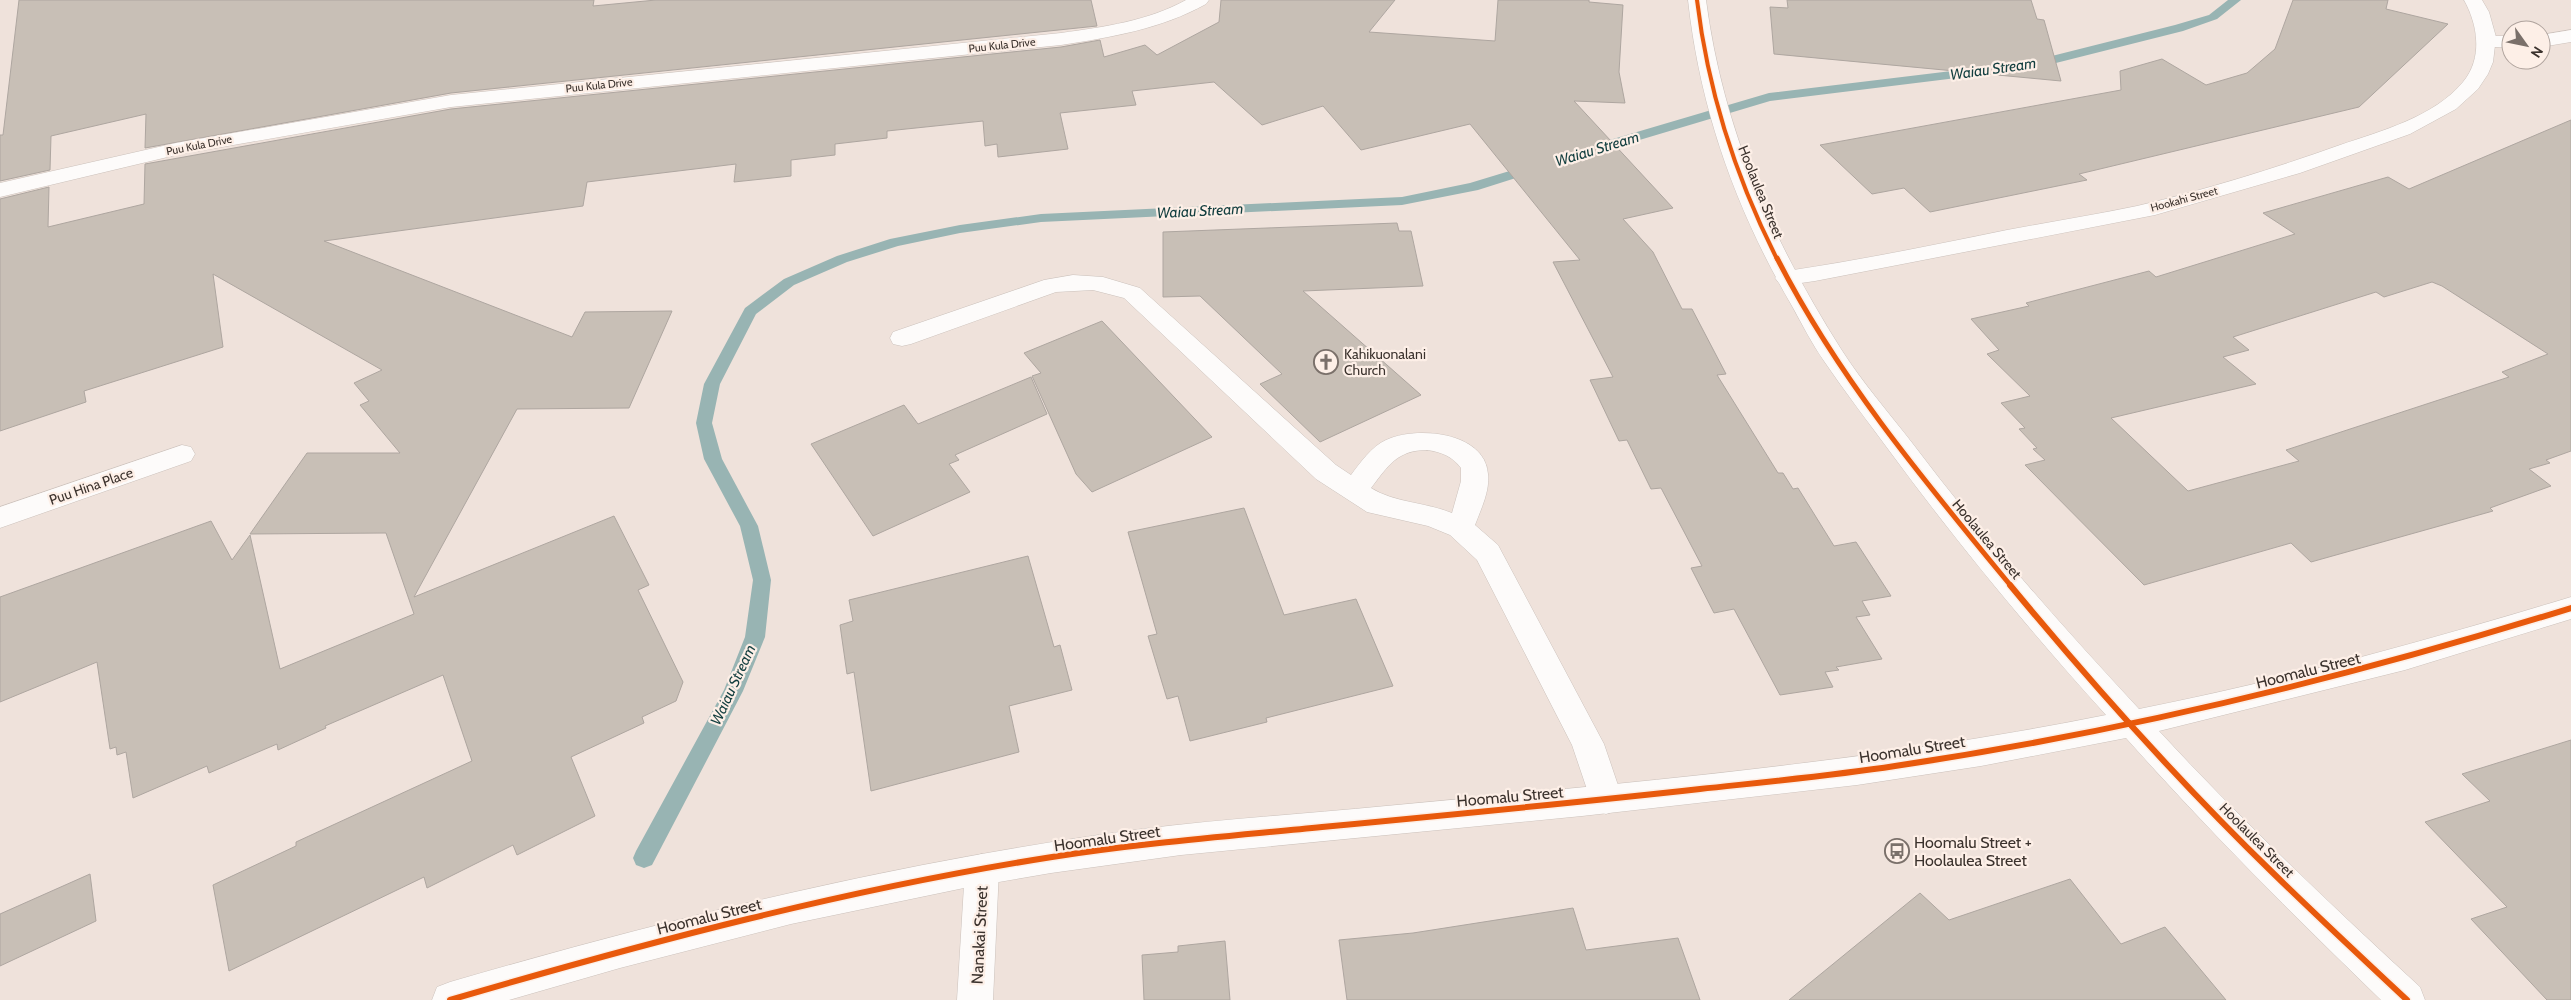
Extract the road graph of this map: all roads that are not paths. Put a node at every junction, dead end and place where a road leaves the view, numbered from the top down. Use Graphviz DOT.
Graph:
graph roads {
  1 [pos="1200,0"];
  2 [pos="1697,0"];
  3 [pos="2473,0"];
  4 [pos="2571,36"];
  5 [pos="2551,39"];
  6 [pos="2488,42"];
  7 [pos="2501,42"];
  8 [pos="0,190"];
  9 [pos="1787,278"];
  10 [pos="902,338"];
  11 [pos="182,454"];
  12 [pos="1353,491"];
  13 [pos="0,518"];
  14 [pos="1460,528"];
  15 [pos="2571,608"];
  16 [pos="2131,722"];
  17 [pos="1606,800"];
  18 [pos="982,869"];
  19 [pos="450,1000"];
  20 [pos="975,1000"];
  21 [pos="2407,1000"];
  1 -- 8 [label="street, Puu Kula Drive"];
  2 -- 9 [label="street, Hoolaulea Street"];
  3 -- 6 [label="street"];
  4 -- 5 [label="street"];
  6 -- 7 [label="street"];
  6 -- 9 [label="street, Hookahi Street"];
  9 -- 16 [label="street, Hoolaulea Street"];
  10 -- 12 [label="street"];
  11 -- 13 [label="street, Puu Hina Place"];
  12 -- 14 [label="street"];
  12 -- 14 [label="street"];
  14 -- 17 [label="street"];
  15 -- 16 [label="street, Hoomalu Street"];
  16 -- 17 [label="street, Hoomalu Street"];
  16 -- 21 [label="street, Hoolaulea Street"];
  17 -- 18 [label="street, Hoomalu Street"];
  18 -- 19 [label="street, Hoomalu Street"];
  18 -- 20 [label="street, Nanakai Street"];
}
